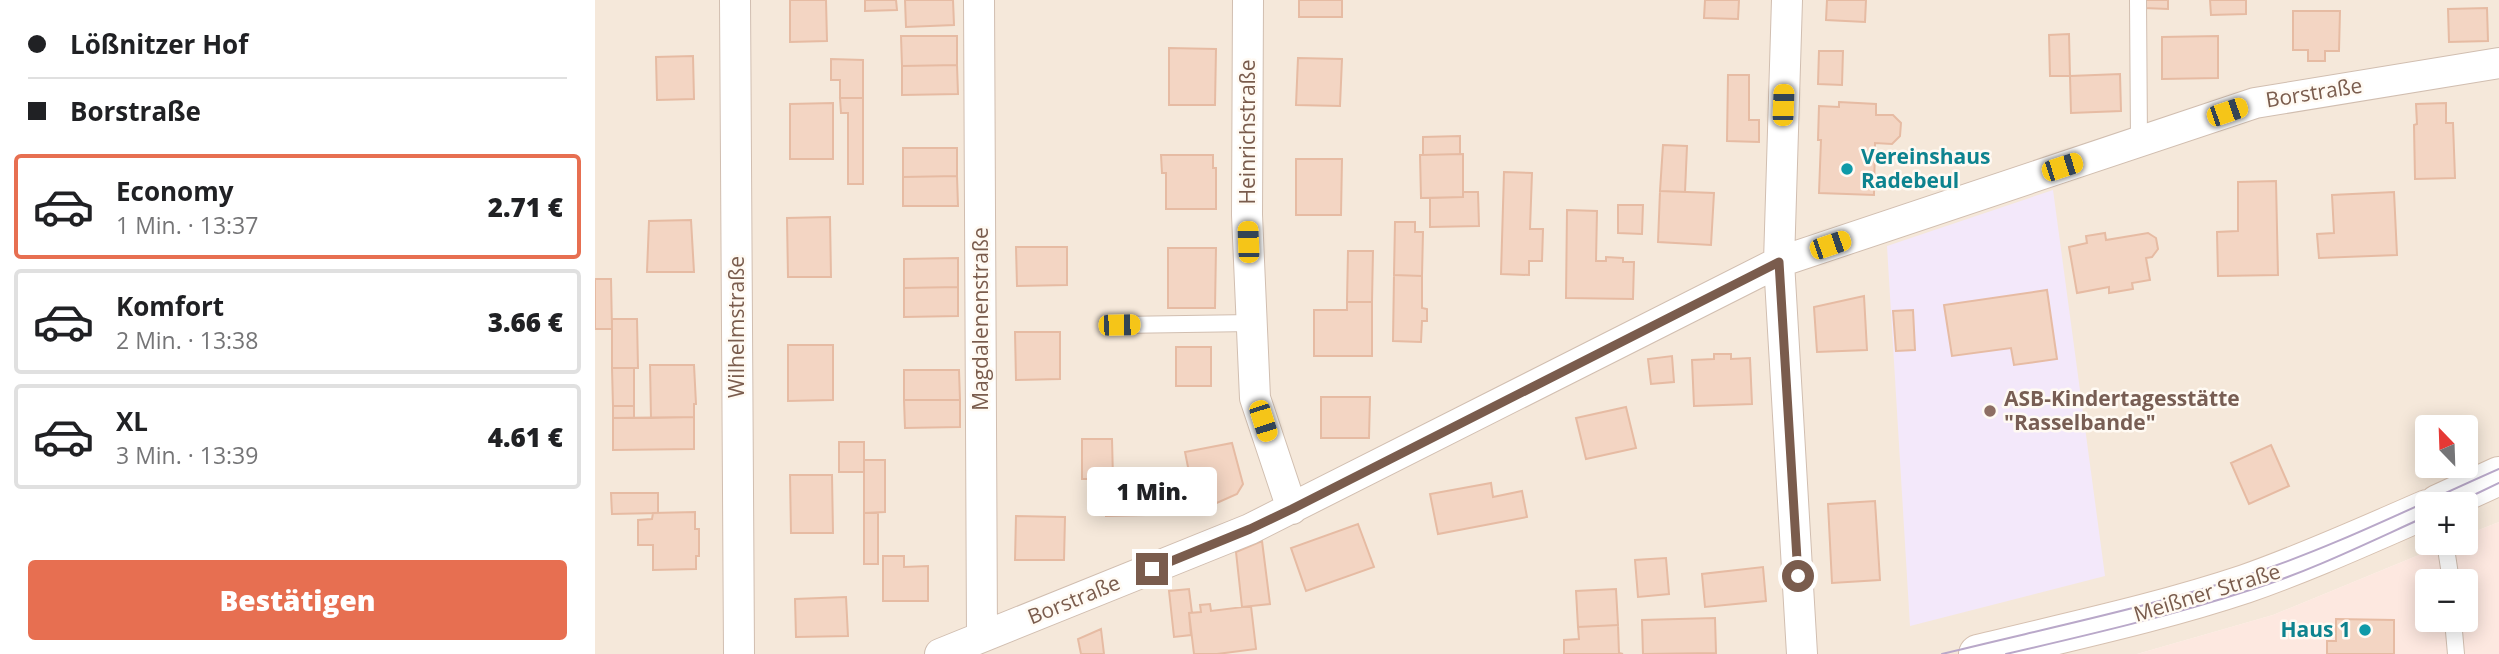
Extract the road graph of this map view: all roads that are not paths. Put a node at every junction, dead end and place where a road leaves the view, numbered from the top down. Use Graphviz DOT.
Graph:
graph roads {
  1 [pos="736,0"];
  2 [pos="979,0"];
  3 [pos="1248,0"];
  4 [pos="1787,0"];
  5 [pos="2138,0"];
  6 [pos="2499,63"];
  7 [pos="2139,141"];
  8 [pos="1779,262"];
  9 [pos="1252,323"];
  10 [pos="1119,325"];
  11 [pos="2499,476"];
  12 [pos="2464,492"];
  13 [pos="1292,509"];
  14 [pos="2415,514"];
  15 [pos="2454,632"];
  16 [pos="982,637"];
  17 [pos="739,654"];
  18 [pos="940,654"];
  19 [pos="1803,654"];
  20 [pos="1978,654"];
  21 [pos="2456,654"];
  1 -- 17 [label="street, Wilhelmstraße"];
  2 -- 16 [label="street, Magdalenenstraße"];
  3 -- 9 [label="street, Heinrichstraße"];
  4 -- 8 [label="street"];
  5 -- 7 [label="lane"];
  6 -- 7 [label="street, Borstraße"];
  7 -- 8 [label="street, Borstraße"];
  8 -- 13 [label="street, Borstraße"];
  8 -- 19 [label="street"];
  9 -- 10 [label="lane"];
  9 -- 13 [label="street, Heinrichstraße"];
  11 -- 12 [label="main road"];
  13 -- 16 [label="street, Borstraße"];
  14 -- 20 [label="main road, Meißner Straße"];
  15 -- 21 [label="lane"];
  16 -- 18 [label="street, Borstraße"];
}
